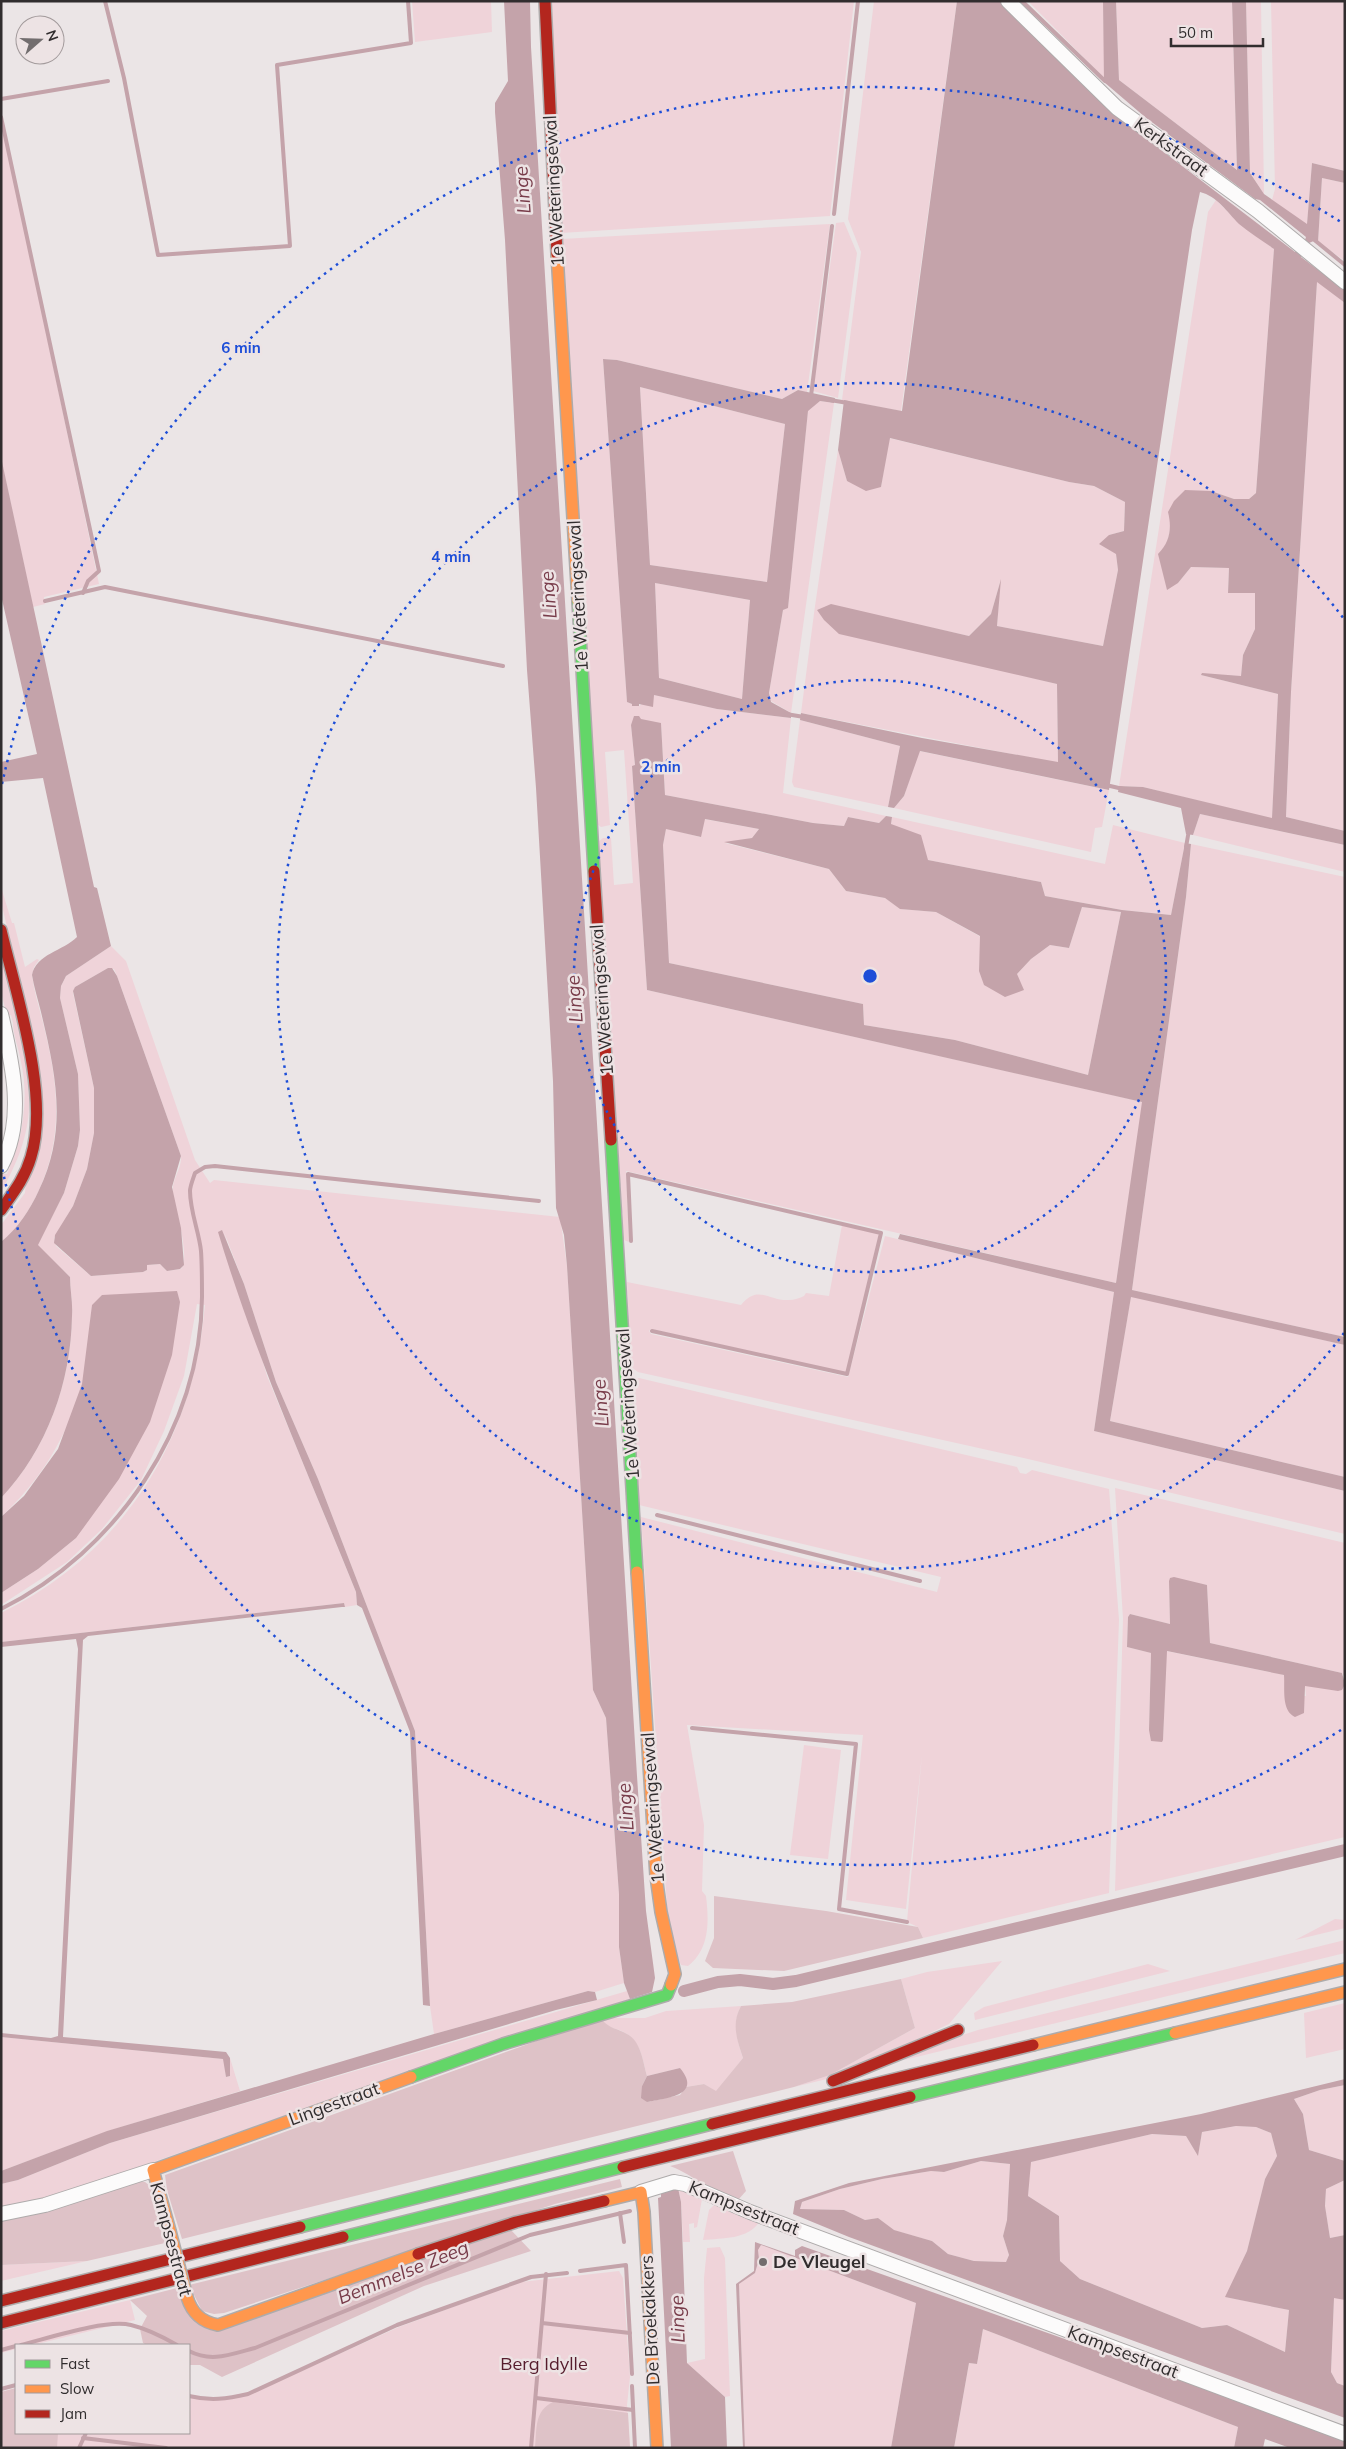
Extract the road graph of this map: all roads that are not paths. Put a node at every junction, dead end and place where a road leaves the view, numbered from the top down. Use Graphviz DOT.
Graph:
graph roads {
  1 [pos="545,1"];
  2 [pos="1008,1"];
  3 [pos="1345,282"];
  4 [pos="1,930"];
  5 [pos="1,1014"];
  6 [pos="1,1123"];
  7 [pos="12,1132"];
  8 [pos="1,1166"];
  9 [pos="1,1210"];
  10 [pos="1345,1969"];
  11 [pos="1345,1992"];
  12 [pos="667,1995"];
  13 [pos="958,2030"];
  14 [pos="785,2106"];
  15 [pos="153,2170"];
  16 [pos="641,2192"];
  17 [pos="1,2214"];
  18 [pos="1,2301"];
  19 [pos="1,2323"];
  20 [pos="1345,2434"];
  21 [pos="657,2448"];
  1 -- 12 [label="main road, 1e Weteringsewal"];
  2 -- 3 [label="street, Kerkstraat"];
  4 -- 9 [label="main road"];
  5 -- 7 [label="street"];
  6 -- 7 [label="street"];
  7 -- 8 [label="street"];
  10 -- 14 [label="main road"];
  11 -- 19 [label="main road"];
  12 -- 15 [label="main road, Lingestraat"];
  13 -- 14 [label="main road"];
  14 -- 18 [label="main road"];
  15 -- 16 [label="main road, Kampsestraat, bridge"];
  15 -- 17 [label="street, Lingestraat"];
  16 -- 20 [label="street, Kampsestraat"];
  16 -- 21 [label="main road, De Broekakkers"];
}
